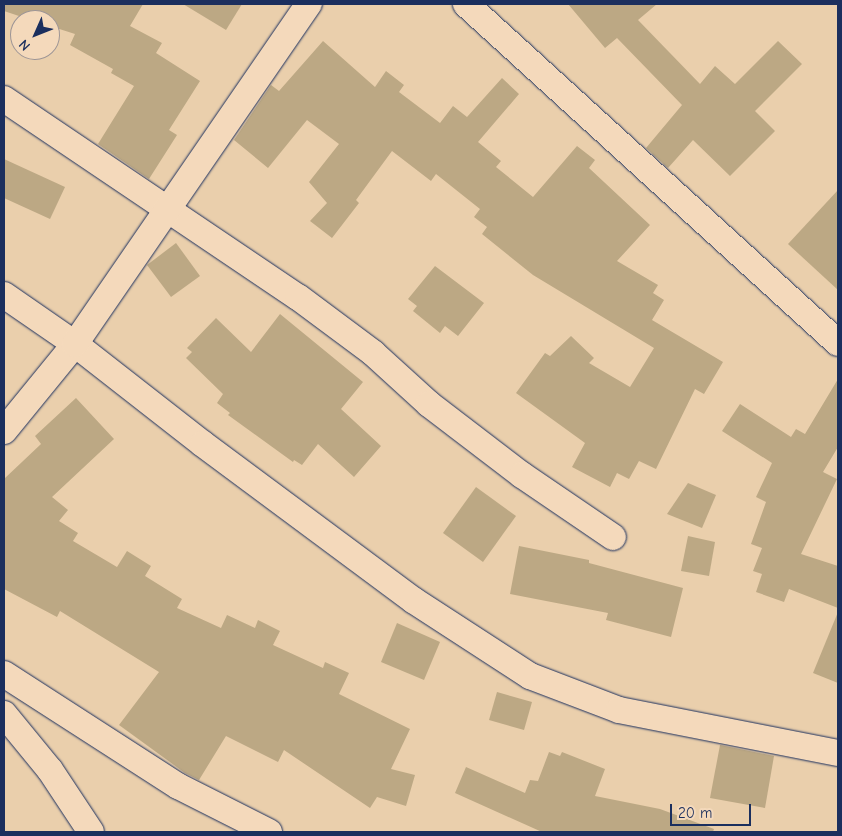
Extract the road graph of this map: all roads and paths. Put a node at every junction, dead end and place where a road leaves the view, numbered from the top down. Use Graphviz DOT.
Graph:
graph roads {
  1 [pos="309,4"];
  2 [pos="466,4"];
  3 [pos="4,100"];
  4 [pos="166,211"];
  5 [pos="4,295"];
  6 [pos="838,343"];
  7 [pos="75,344"];
  8 [pos="4,431"];
  9 [pos="613,537"];
  10 [pos="4,674"];
  11 [pos="4,714"];
  12 [pos="838,753"];
  13 [pos="91,832"];
  14 [pos="269,832"];
  1 -- 4 [label="street"];
  2 -- 6 [label="street"];
  3 -- 4 [label="street"];
  4 -- 7 [label="street"];
  4 -- 9 [label="street"];
  5 -- 7 [label="street"];
  7 -- 8 [label="street"];
  7 -- 12 [label="street"];
  10 -- 14 [label="street"];
  11 -- 13 [label="street"];
}
